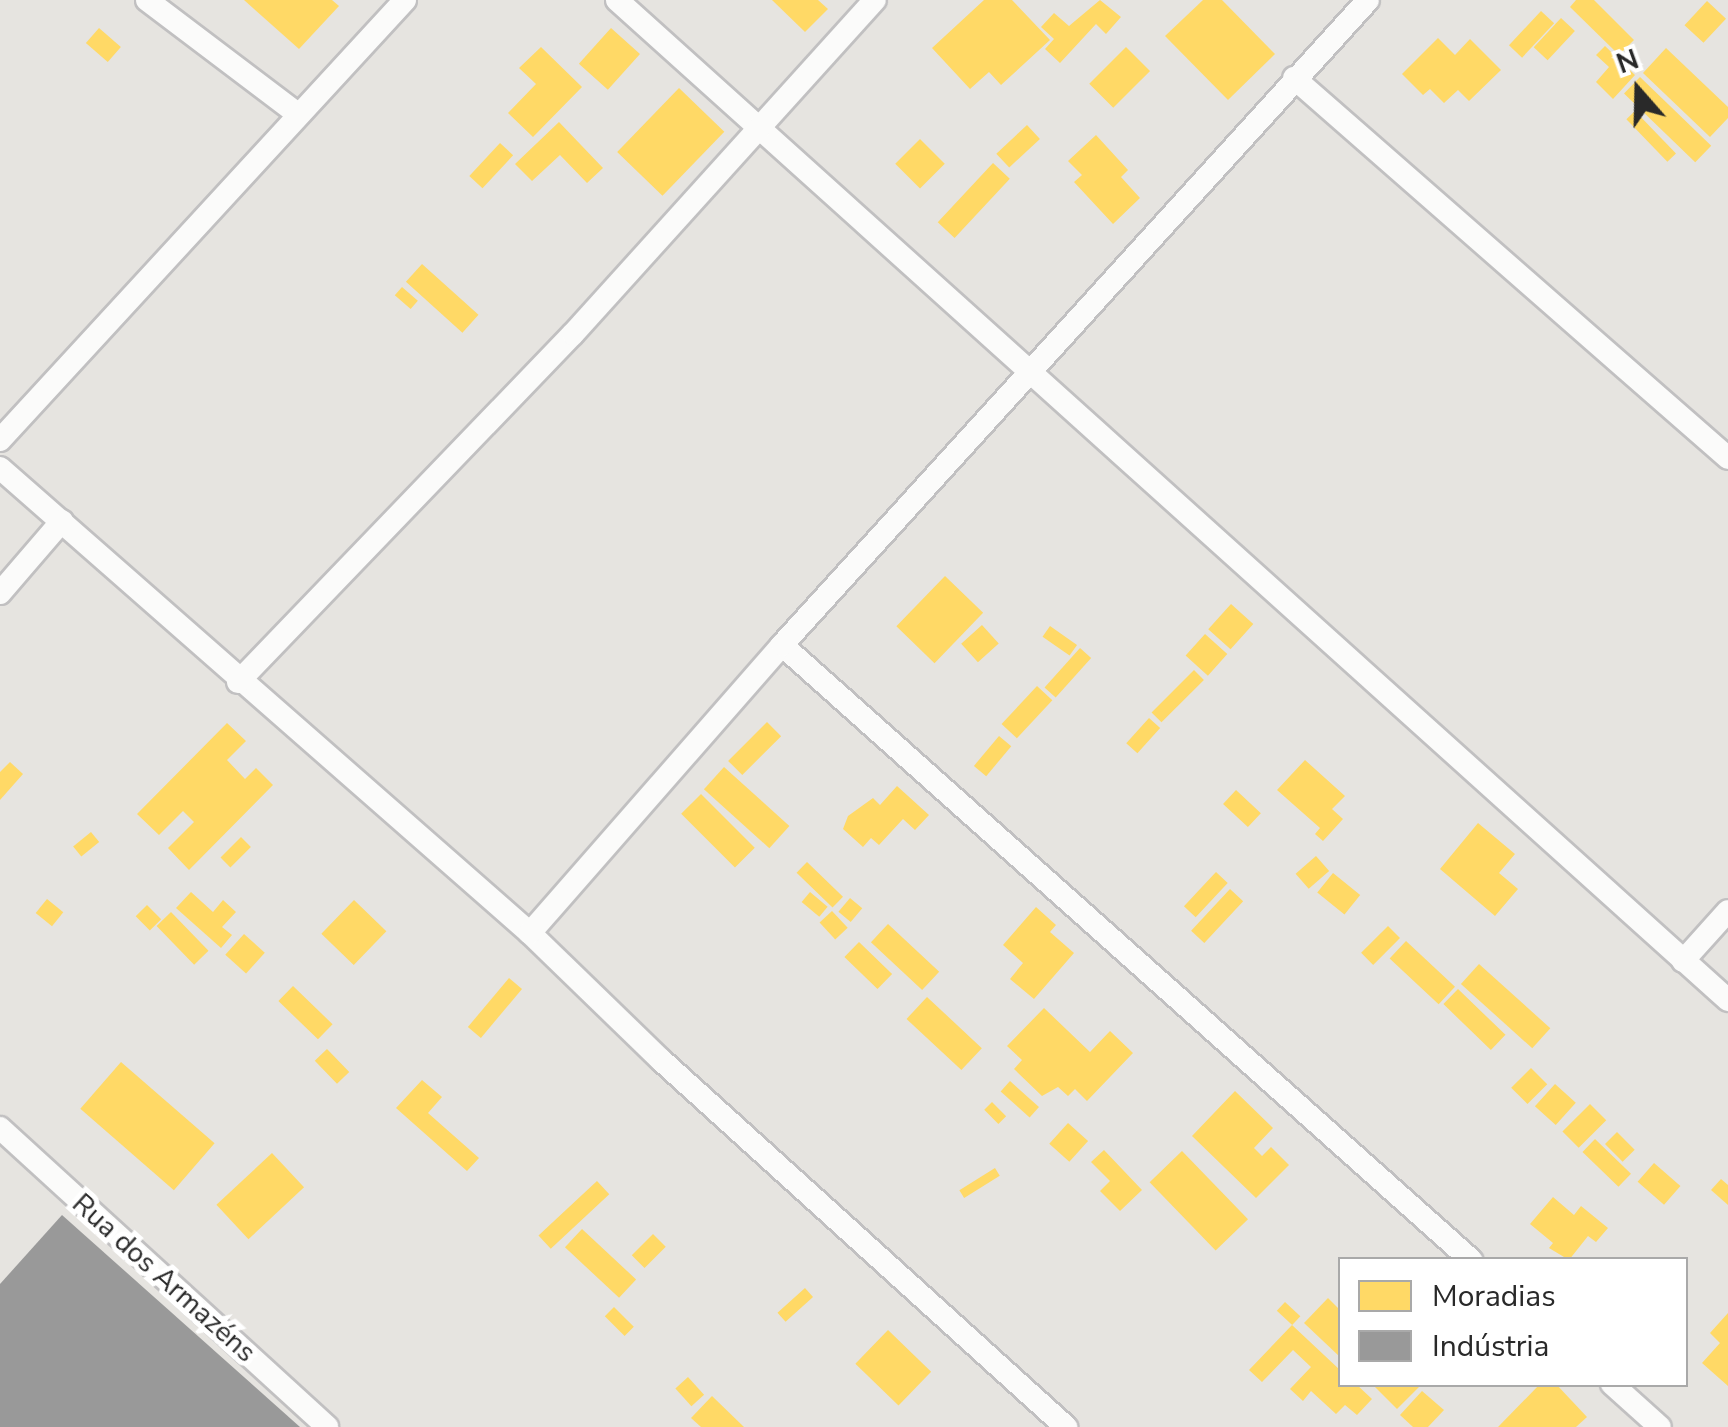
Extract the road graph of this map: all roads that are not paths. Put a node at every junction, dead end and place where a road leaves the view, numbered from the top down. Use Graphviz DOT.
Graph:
graph roads {
  1 [pos="147,0"];
  2 [pos="405,0"];
  3 [pos="617,0"];
  4 [pos="875,0"];
  5 [pos="1368,0"];
  6 [pos="1294,78"];
  7 [pos="298,114"];
  8 [pos="759,130"];
  9 [pos="1026,374"];
  10 [pos="0,440"];
  11 [pos="1728,458"];
  12 [pos="0,468"];
  13 [pos="62,521"];
  14 [pos="0,592"];
  15 [pos="782,645"];
  16 [pos="238,682"];
  17 [pos="1728,911"];
  18 [pos="530,933"];
  19 [pos="1684,960"];
  20 [pos="1728,1000"];
  21 [pos="0,1128"];
  22 [pos="1468,1257"];
  23 [pos="1615,1387"];
  24 [pos="328,1427"];
  25 [pos="1066,1427"];
  26 [pos="1660,1427"];
  1 -- 7 [label="street"];
  2 -- 7 [label="street"];
  3 -- 8 [label="street"];
  4 -- 8 [label="street"];
  5 -- 6 [label="street"];
  6 -- 9 [label="street"];
  6 -- 11 [label="street"];
  7 -- 10 [label="street"];
  8 -- 9 [label="street"];
  8 -- 16 [label="street"];
  9 -- 15 [label="street"];
  9 -- 19 [label="street"];
  12 -- 13 [label="street"];
  13 -- 14 [label="street"];
  13 -- 16 [label="street"];
  15 -- 18 [label="street"];
  15 -- 22 [label="street"];
  16 -- 18 [label="street"];
  17 -- 19 [label="street"];
  18 -- 25 [label="street"];
  19 -- 20 [label="street"];
  21 -- 24 [label="street, Rua dos Armazéns"];
  23 -- 26 [label="street"];
}
